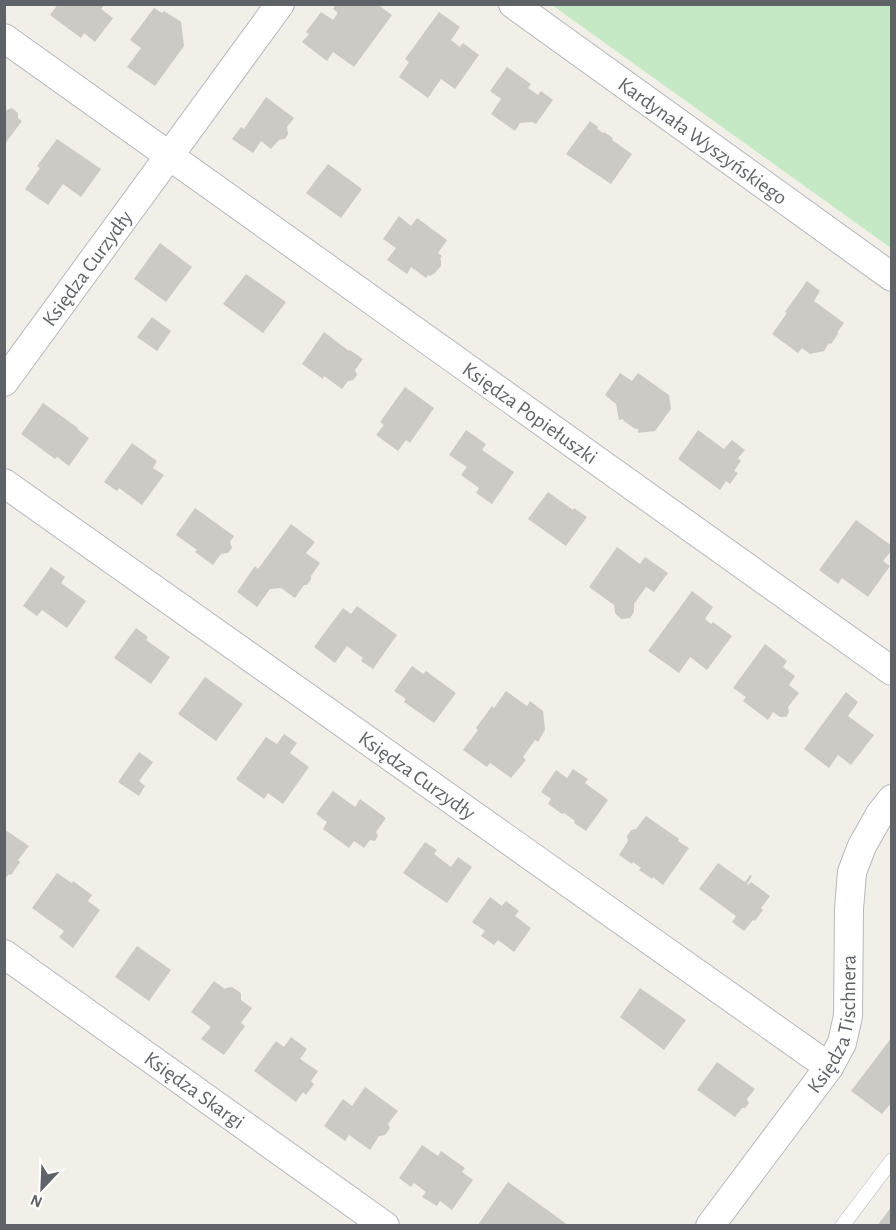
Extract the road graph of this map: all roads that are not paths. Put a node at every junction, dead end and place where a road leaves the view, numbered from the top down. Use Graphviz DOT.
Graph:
graph roads {
  1 [pos="280,4"];
  2 [pos="513,4"];
  3 [pos="4,38"];
  4 [pos="169,155"];
  5 [pos="891,277"];
  6 [pos="4,382"];
  7 [pos="4,483"];
  8 [pos="891,671"];
  9 [pos="891,799"];
  10 [pos="4,954"];
  11 [pos="829,1066"];
  12 [pos="891,1160"];
  13 [pos="385,1226"];
  14 [pos="711,1226"];
  15 [pos="842,1226"];
  1 -- 4 [label="street"];
  2 -- 5 [label="street, Kardynała Wyszyńskiego"];
  3 -- 4 [label="street, Księdza Popiełuszki"];
  4 -- 6 [label="street, Księdza Curzydły"];
  4 -- 8 [label="street, Księdza Popiełuszki"];
  7 -- 11 [label="street, Księdza Curzydły"];
  9 -- 11 [label="street, Księdza Tischnera"];
  10 -- 13 [label="street, Księdza Skargi"];
  11 -- 14 [label="street, Księdza Tischnera"];
  12 -- 15 [label="lane"];
}
